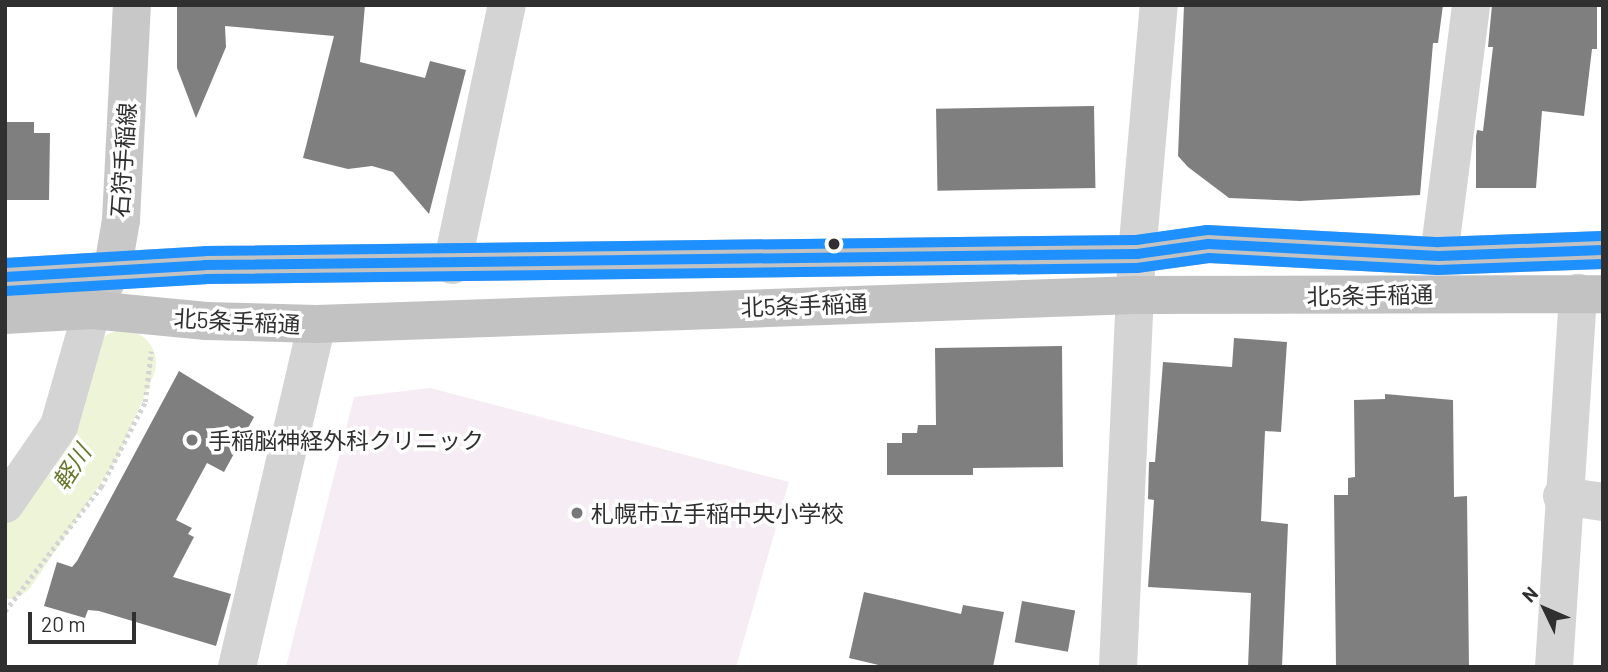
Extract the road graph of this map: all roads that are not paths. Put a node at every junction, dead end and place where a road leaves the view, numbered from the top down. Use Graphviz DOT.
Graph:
graph roads {
  1 [pos="132,5"];
  2 [pos="508,5"];
  3 [pos="1159,5"];
  4 [pos="1471,5"];
  5 [pos="1603,250"];
  6 [pos="1137,254"];
  7 [pos="1439,256"];
  8 [pos="452,265"];
  9 [pos="113,267"];
  10 [pos="5,276"];
  11 [pos="1590,294"];
  12 [pos="1135,295"];
  13 [pos="92,310"];
  14 [pos="5,315"];
  15 [pos="317,324"];
  16 [pos="1562,496"];
  17 [pos="1603,502"];
  18 [pos="5,504"];
  19 [pos="237,667"];
  20 [pos="1118,667"];
  21 [pos="1554,667"];
  1 -- 9 [label="main road, 石狩手稲線"];
  2 -- 8 [label="street"];
  3 -- 6 [label="street"];
  4 -- 7 [label="street"];
  5 -- 7 [label="highway, 北5条手稲通"];
  6 -- 7 [label="highway, 北5条手稲通"];
  6 -- 8 [label="highway, 北5条手稲通"];
  6 -- 12 [label="street"];
  8 -- 9 [label="highway, 北5条手稲通"];
  9 -- 10 [label="highway, 北5条手稲通"];
  9 -- 13 [label="main road, 石狩手稲線"];
  11 -- 12 [label="highway, 北5条手稲通"];
  11 -- 16 [label="street"];
  12 -- 15 [label="highway, 北5条手稲通"];
  12 -- 20 [label="street"];
  13 -- 14 [label="highway, 北5条手稲通"];
  13 -- 15 [label="highway, 北5条手稲通"];
  13 -- 18 [label="street"];
  15 -- 19 [label="street"];
  16 -- 17 [label="street"];
  16 -- 21 [label="street"];
}
